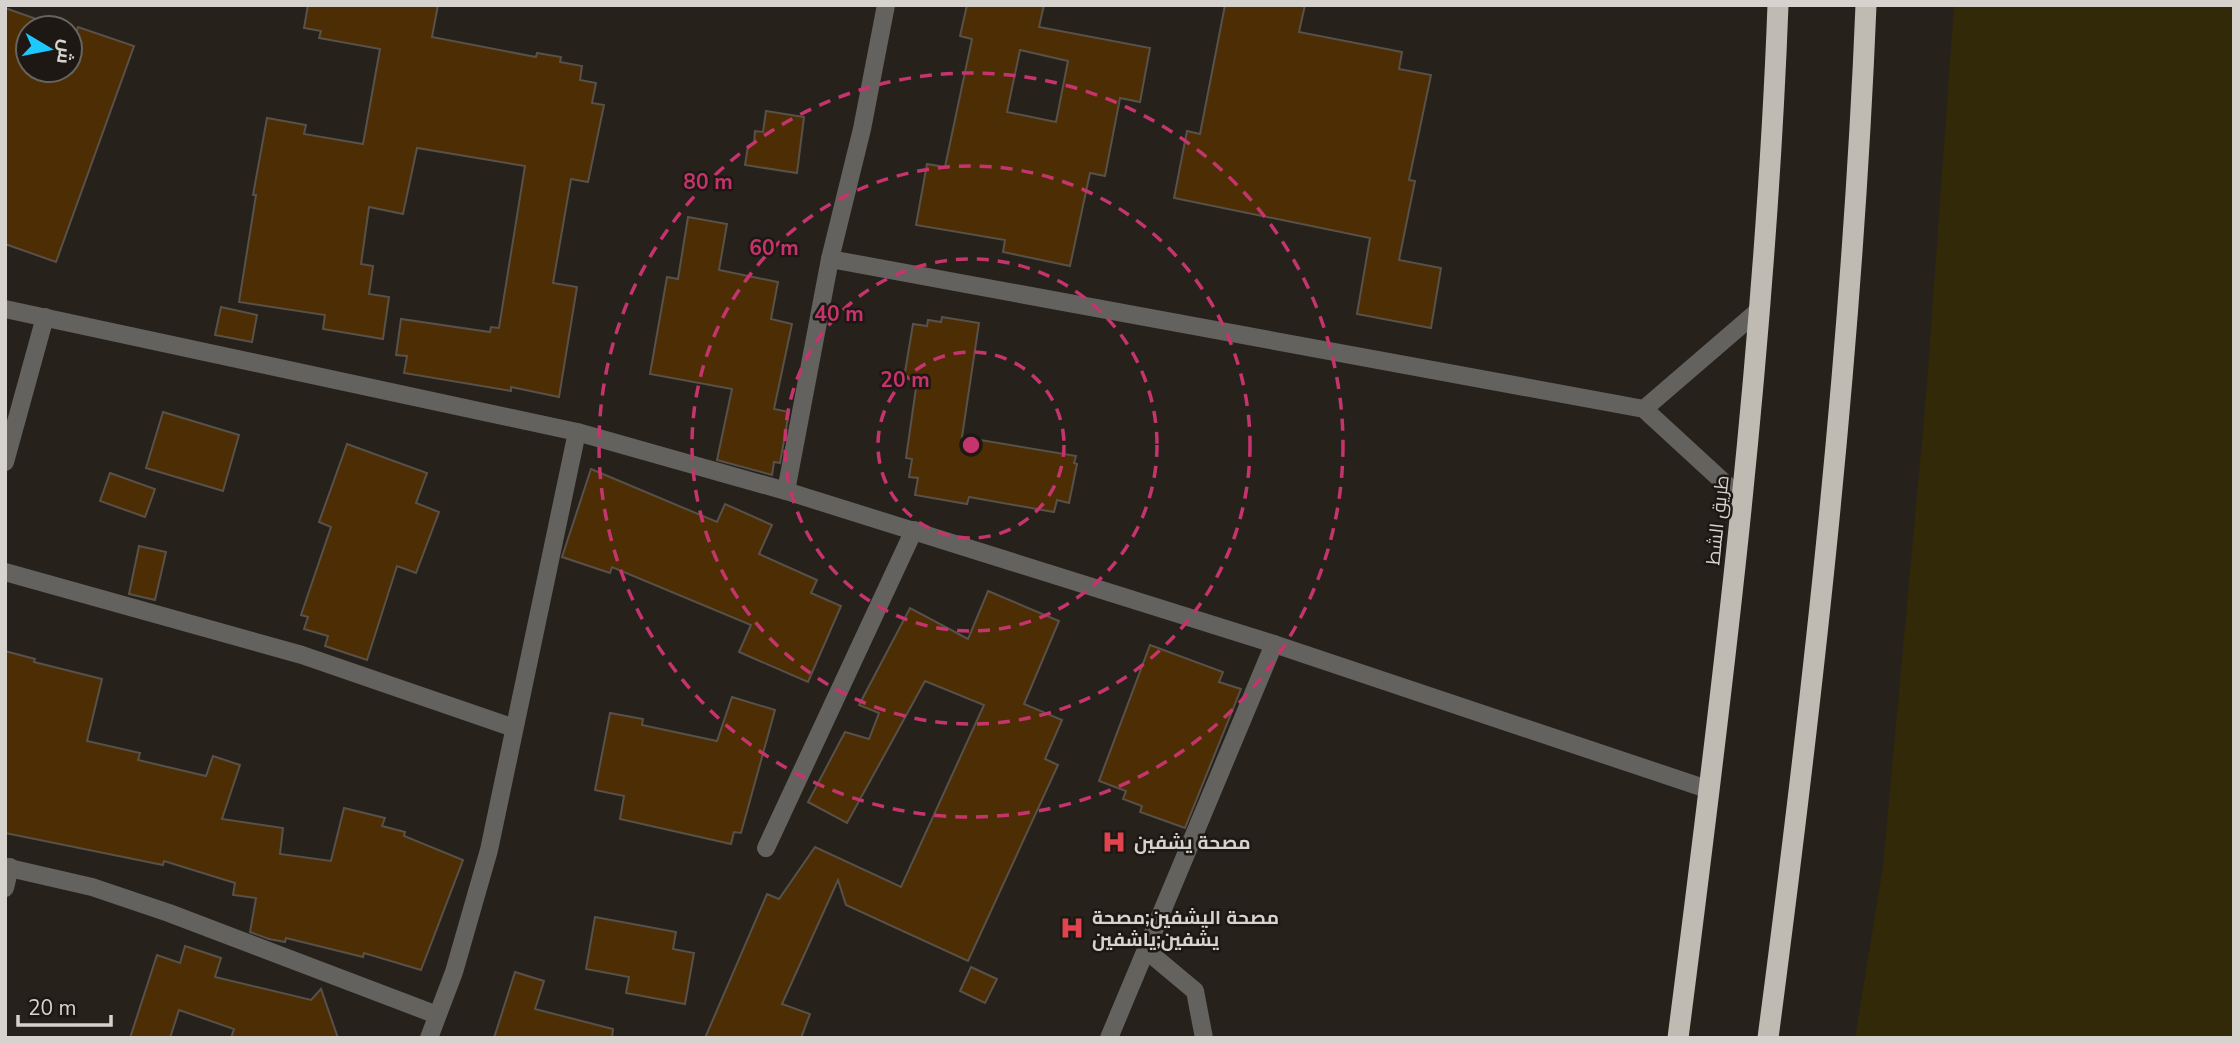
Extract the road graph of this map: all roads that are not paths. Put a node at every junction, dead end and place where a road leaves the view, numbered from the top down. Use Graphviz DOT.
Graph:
graph roads {
  1 [pos="886,5"];
  2 [pos="1778,5"];
  3 [pos="1866,5"];
  4 [pos="830,259"];
  5 [pos="5,309"];
  6 [pos="1759,310"];
  7 [pos="44,317"];
  8 [pos="1644,409"];
  9 [pos="577,432"];
  10 [pos="5,462"];
  11 [pos="786,491"];
  12 [pos="1743,500"];
  13 [pos="914,530"];
  14 [pos="5,572"];
  15 [pos="1274,644"];
  16 [pos="514,728"];
  17 [pos="1710,790"];
  18 [pos="766,848"];
  19 [pos="8,867"];
  20 [pos="5,888"];
  21 [pos="1146,950"];
  22 [pos="437,1015"];
  23 [pos="429,1038"];
  24 [pos="1109,1038"];
  25 [pos="1203,1038"];
  26 [pos="1678,1038"];
  27 [pos="1768,1038"];
  1 -- 4 [label="street"];
  2 -- 6 [label="highway, طريق الشط"];
  3 -- 27 [label="highway"];
  4 -- 8 [label="street"];
  4 -- 11 [label="street"];
  5 -- 7 [label="street"];
  6 -- 8 [label="street"];
  6 -- 12 [label="highway, طريق الشط"];
  7 -- 9 [label="street"];
  7 -- 10 [label="street"];
  8 -- 12 [label="street"];
  9 -- 11 [label="street"];
  9 -- 16 [label="street"];
  11 -- 13 [label="street"];
  12 -- 17 [label="highway, طريق الشط"];
  13 -- 15 [label="street"];
  13 -- 18 [label="street"];
  14 -- 16 [label="street"];
  15 -- 17 [label="street"];
  15 -- 21 [label="street"];
  16 -- 22 [label="street"];
  17 -- 26 [label="highway, طريق الشط"];
  19 -- 20 [label="street"];
  19 -- 22 [label="street"];
  21 -- 24 [label="street"];
  21 -- 25 [label="street"];
  22 -- 23 [label="street"];
}
